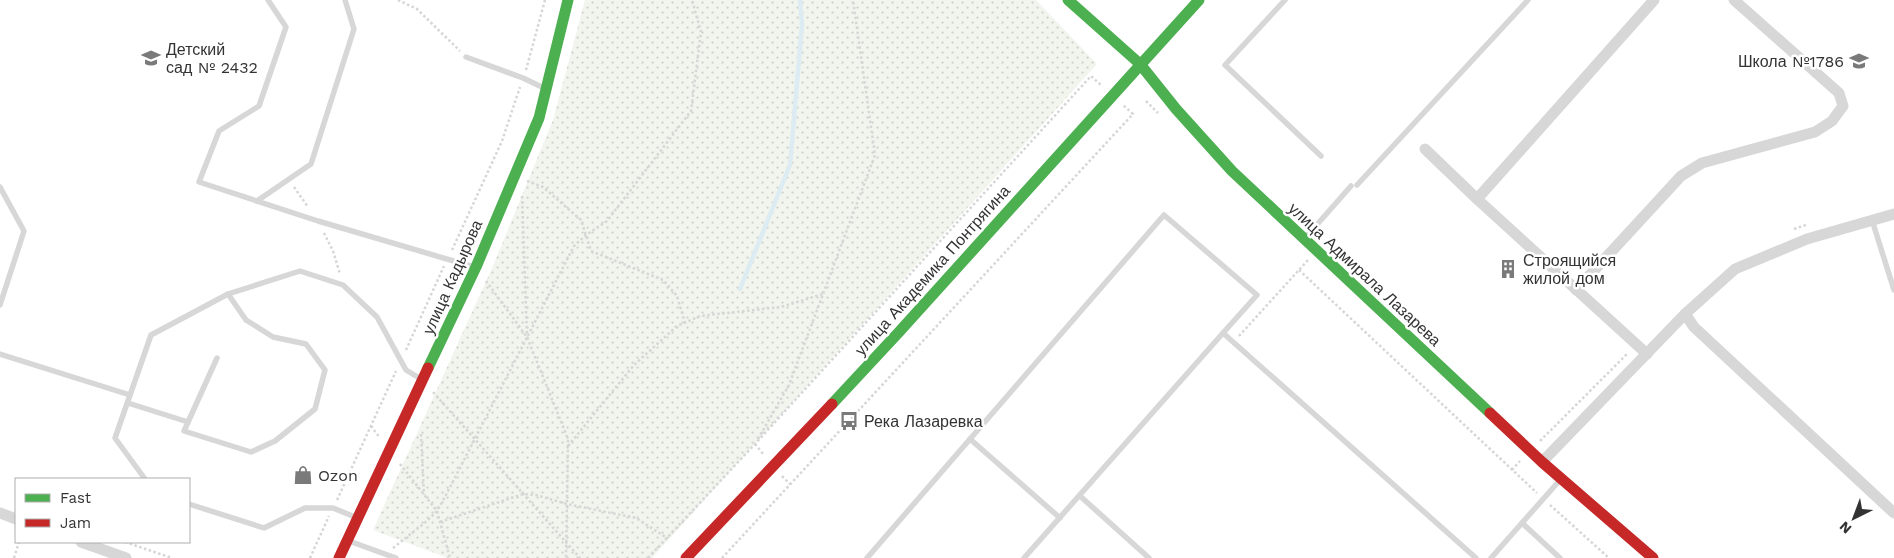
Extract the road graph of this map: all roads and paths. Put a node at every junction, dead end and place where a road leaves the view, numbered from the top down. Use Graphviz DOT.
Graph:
graph roads {
  1 [pos="268,0"];
  2 [pos="345,0"];
  3 [pos="398,0"];
  4 [pos="545,0"];
  5 [pos="568,0"];
  6 [pos="692,0"];
  7 [pos="854,0"];
  8 [pos="1068,0"];
  9 [pos="1199,0"];
  10 [pos="1285,0"];
  11 [pos="1528,0"];
  12 [pos="1654,0"];
  13 [pos="1734,0"];
  14 [pos="466,57"];
  15 [pos="1140,64"];
  16 [pos="523,78"];
  17 [pos="546,89"];
  18 [pos="1112,95"];
  19 [pos="1146,101"];
  20 [pos="1162,116"];
  21 [pos="1425,149"];
  22 [pos="1321,156"];
  23 [pos="522,179"];
  24 [pos="0,187"];
  25 [pos="522,189"];
  26 [pos="1477,199"];
  27 [pos="257,201"];
  28 [pos="1894,214"];
  29 [pos="1872,220"];
  30 [pos="586,234"];
  31 [pos="1304,239"];
  32 [pos="1311,256"];
  33 [pos="448,259"];
  34 [pos="476,267"];
  35 [pos="1299,270"];
  36 [pos="1576,290"];
  37 [pos="1894,290"];
  38 [pos="228,294"];
  39 [pos="823,294"];
  40 [pos="0,305"];
  41 [pos="1686,314"];
  42 [pos="685,323"];
  43 [pos="1223,333"];
  44 [pos="527,337"];
  45 [pos="1233,343"];
  46 [pos="0,354"];
  47 [pos="1647,354"];
  48 [pos="217,358"];
  49 [pos="401,361"];
  50 [pos="423,379"];
  51 [pos="130,395"];
  52 [pos="128,403"];
  53 [pos="188,422"];
  54 [pos="371,426"];
  55 [pos="421,434"];
  56 [pos="970,439"];
  57 [pos="475,440"];
  58 [pos="755,444"];
  59 [pos="568,446"];
  60 [pos="389,450"];
  61 [pos="1542,462"];
  62 [pos="772,465"];
  63 [pos="143,478"];
  64 [pos="1561,479"];
  65 [pos="790,484"];
  66 [pos="523,494"];
  67 [pos="424,495"];
  68 [pos="1080,496"];
  69 [pos="1543,499"];
  70 [pos="190,504"];
  71 [pos="567,504"];
  72 [pos="333,508"];
  73 [pos="437,511"];
  74 [pos="0,513"];
  75 [pos="1894,513"];
  76 [pos="15,518"];
  77 [pos="357,518"];
  78 [pos="1060,518"];
  79 [pos="440,522"];
  80 [pos="1522,523"];
  81 [pos="667,538"];
  82 [pos="347,540"];
  83 [pos="566,542"];
  84 [pos="19,543"];
  85 [pos="84,543"];
  86 [pos="127,543"];
  87 [pos="388,555"];
  88 [pos="14,558"];
  89 [pos="126,558"];
  90 [pos="172,558"];
  91 [pos="310,558"];
  92 [pos="338,558"];
  93 [pos="396,558"];
  94 [pos="450,558"];
  95 [pos="566,558"];
  96 [pos="580,558"];
  97 [pos="648,558"];
  98 [pos="686,558"];
  99 [pos="722,558"];
  100 [pos="867,558"];
  101 [pos="1024,558"];
  102 [pos="1149,558"];
  103 [pos="1476,558"];
  104 [pos="1491,558"];
  105 [pos="1560,558"];
  106 [pos="1609,558"];
  107 [pos="1653,558"];
  1 -- 27 [label="lane"];
  2 -- 27 [label="lane"];
  3 -- 14 [label="path"];
  4 -- 16 [label="path"];
  5 -- 17 [label="street, улица Кадырова"];
  6 -- 30 [label="path"];
  7 -- 39 [label="path"];
  8 -- 15 [label="street, улица Адмирала Лазарева"];
  9 -- 15 [label="street, улица Академика Понтрягина"];
  10 -- 22 [label="lane"];
  11 -- 31 [label="lane"];
  12 -- 26 [label="street"];
  13 -- 36 [label="street"];
  14 -- 16 [label="lane"];
  15 -- 18 [label="street, улица Академика Понтрягина"];
  15 -- 31 [label="street, улица Адмирала Лазарева"];
  16 -- 17 [label="lane"];
  16 -- 33 [label="path"];
  17 -- 34 [label="street, улица Кадырова"];
  18 -- 58 [label="path"];
  18 -- 62 [label="street, улица Академика Понтрягина"];
  18 -- 65 [label="path"];
  19 -- 20 [label="path"];
  21 -- 26 [label="street"];
  23 -- 30 [label="path"];
  24 -- 40 [label="lane"];
  25 -- 44 [label="path"];
  26 -- 36 [label="street"];
  27 -- 33 [label="lane"];
  28 -- 29 [label="street"];
  29 -- 37 [label="lane"];
  29 -- 41 [label="street"];
  30 -- 42 [label="path"];
  30 -- 44 [label="path"];
  31 -- 61 [label="street, улица Адмирала Лазарева"];
  32 -- 35 [label="path"];
  33 -- 34 [label="lane"];
  33 -- 49 [label="path"];
  34 -- 44 [label="path"];
  34 -- 50 [label="street, улица Кадырова"];
  35 -- 45 [label="path"];
  35 -- 69 [label="path"];
  36 -- 47 [label="street"];
  38 -- 49 [label="lane"];
  38 -- 51 [label="lane"];
  38 -- 53 [label="lane"];
  39 -- 42 [label="path"];
  39 -- 58 [label="path"];
  41 -- 47 [label="street"];
  41 -- 75 [label="street"];
  42 -- 59 [label="path"];
  43 -- 45 [label="lane"];
  43 -- 56 [label="lane"];
  43 -- 68 [label="lane"];
  44 -- 57 [label="path"];
  44 -- 59 [label="path"];
  45 -- 103 [label="lane"];
  46 -- 51 [label="lane"];
  47 -- 61 [label="street"];
  48 -- 53 [label="lane"];
  49 -- 50 [label="lane"];
  49 -- 54 [label="path"];
  50 -- 57 [label="path"];
  50 -- 60 [label="street, улица Кадырова"];
  51 -- 52 [label="lane"];
  52 -- 53 [label="lane"];
  52 -- 63 [label="lane"];
  54 -- 60 [label="path"];
  54 -- 72 [label="path"];
  55 -- 67 [label="path"];
  56 -- 78 [label="lane"];
  56 -- 100 [label="lane"];
  57 -- 66 [label="path"];
  57 -- 73 [label="path"];
  58 -- 62 [label="path"];
  58 -- 81 [label="path"];
  59 -- 71 [label="path"];
  60 -- 67 [label="path"];
  60 -- 77 [label="street, улица Кадырова"];
  61 -- 64 [label="street, улица Адмирала Лазарева"];
  62 -- 65 [label="path"];
  62 -- 98 [label="street, улица Академика Понтрягина"];
  64 -- 69 [label="lane"];
  64 -- 107 [label="street, улица Адмирала Лазарева"];
  65 -- 99 [label="path"];
  66 -- 71 [label="path"];
  66 -- 79 [label="path"];
  66 -- 83 [label="path"];
  67 -- 73 [label="path"];
  68 -- 78 [label="lane"];
  68 -- 102 [label="lane"];
  69 -- 80 [label="lane"];
  69 -- 106 [label="path"];
  70 -- 72 [label="lane"];
  71 -- 81 [label="path"];
  71 -- 83 [label="path"];
  72 -- 77 [label="lane"];
  72 -- 91 [label="path"];
  73 -- 79 [label="path"];
  73 -- 87 [label="path"];
  74 -- 76 [label="street"];
  77 -- 82 [label="street, улица Кадырова"];
  78 -- 101 [label="lane"];
  79 -- 94 [label="path"];
  80 -- 104 [label="lane"];
  80 -- 105 [label="lane"];
  81 -- 97 [label="path"];
  82 -- 87 [label="lane"];
  82 -- 92 [label="street, улица Кадырова"];
  83 -- 95 [label="path"];
  83 -- 96 [label="path"];
  84 -- 88 [label="path"];
  85 -- 89 [label="street"];
  86 -- 90 [label="path"];
  87 -- 93 [label="lane"];
}
